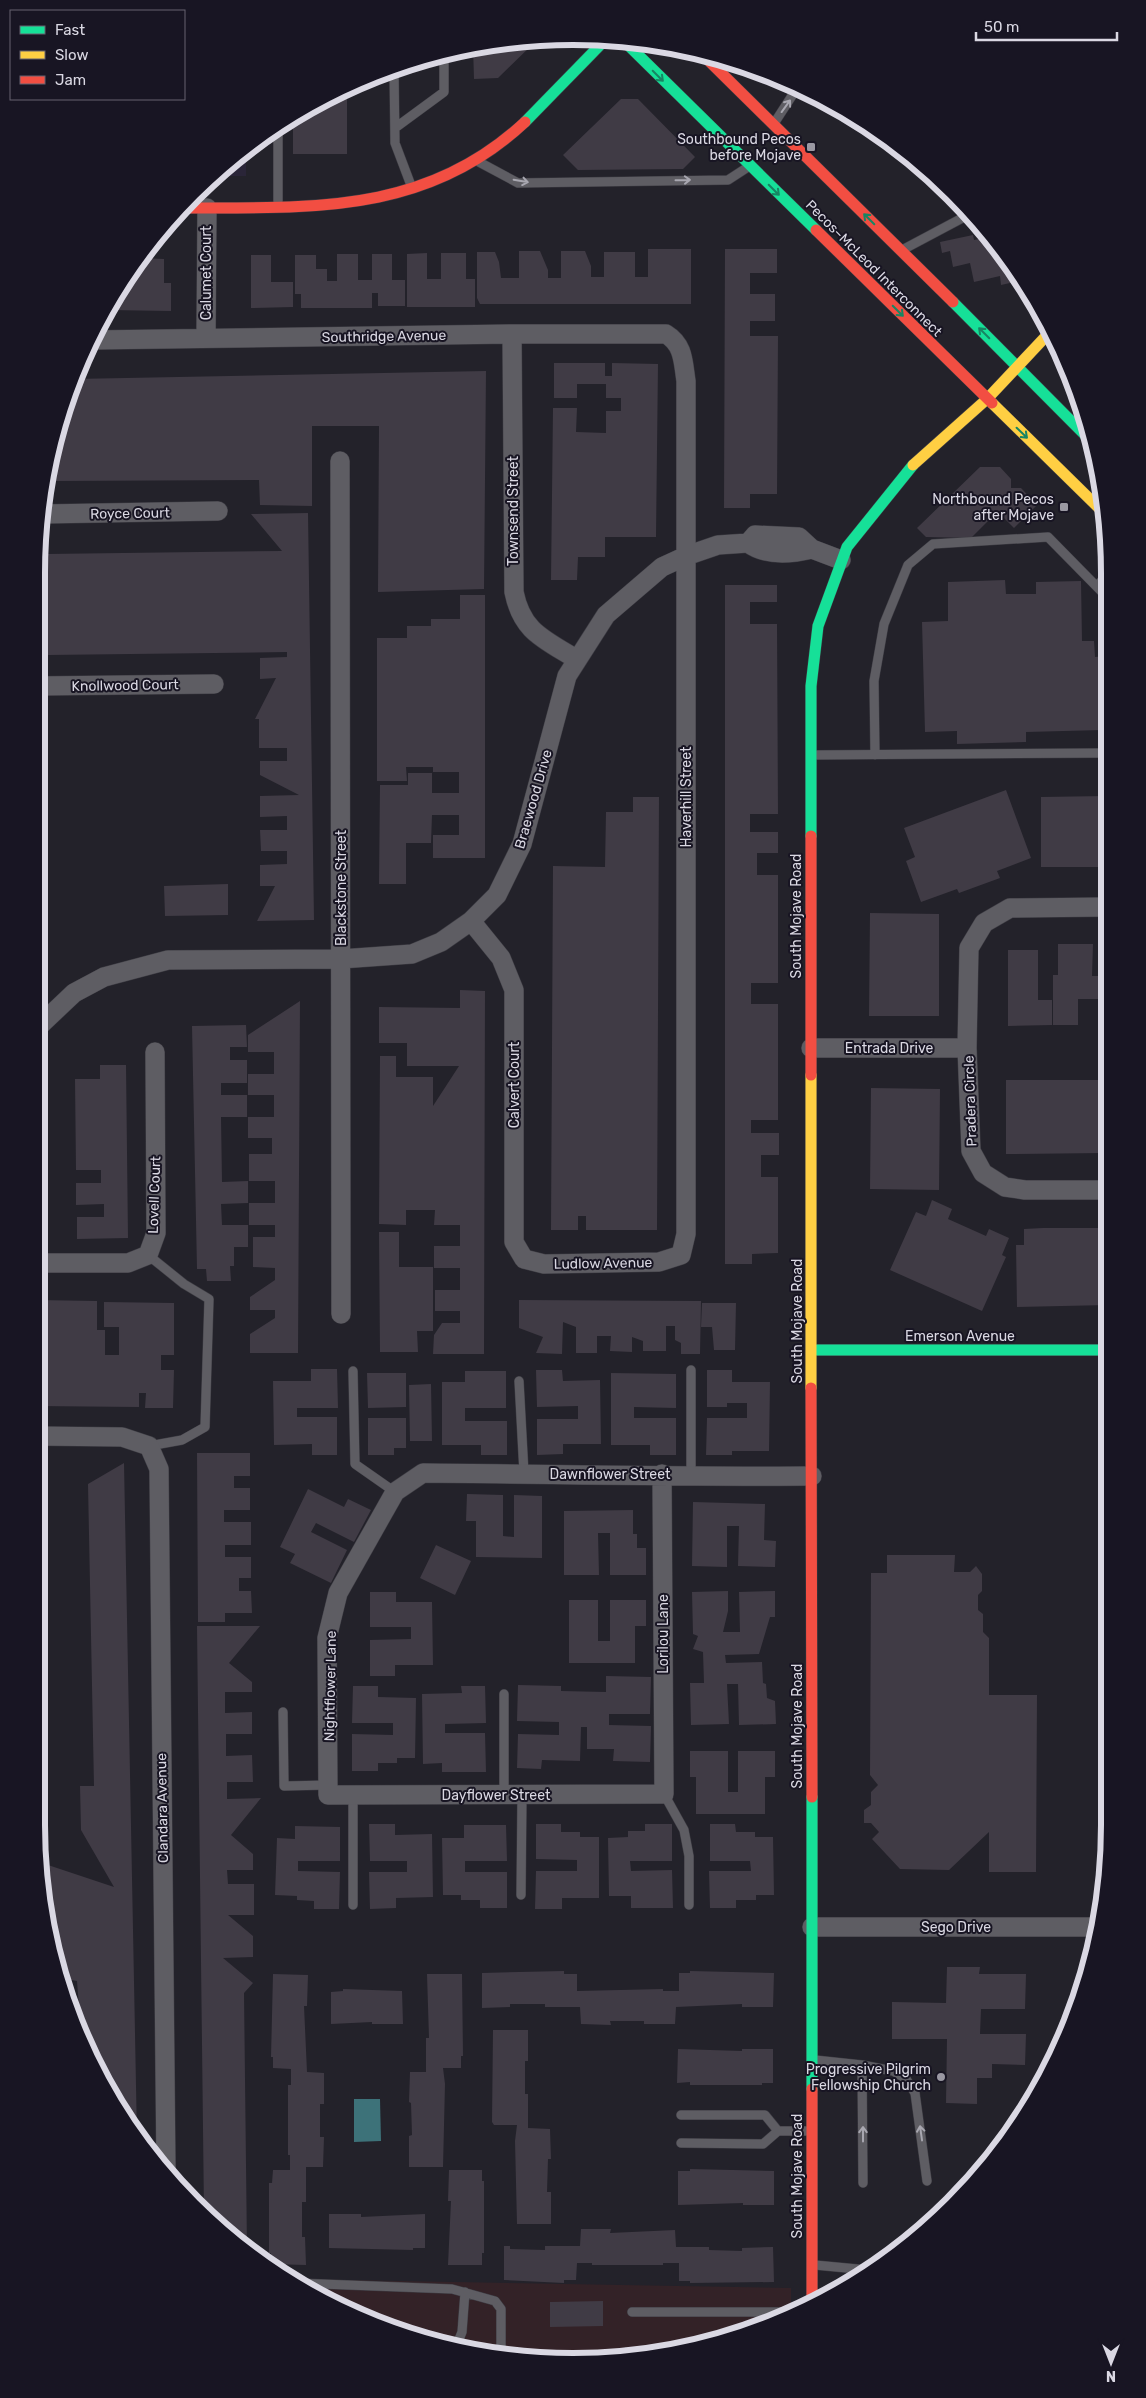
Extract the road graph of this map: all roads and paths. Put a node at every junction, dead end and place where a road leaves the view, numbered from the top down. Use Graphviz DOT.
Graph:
graph roads {
  1 [pos="600,46"];
  2 [pos="632,49"];
  3 [pos="444,61"];
  4 [pos="712,63"];
  5 [pos="394,76"];
  6 [pos="794,93"];
  7 [pos="773,124"];
  8 [pos="394,128"];
  9 [pos="278,135"];
  10 [pos="477,161"];
  11 [pos="750,166"];
  12 [pos="413,191"];
  13 [pos="192,208"];
  14 [pos="207,208"];
  15 [pos="278,208"];
  16 [pos="963,218"];
  17 [pos="901,251"];
  18 [pos="512,334"];
  19 [pos="1046,337"];
  20 [pos="206,338"];
  21 [pos="99,340"];
  22 [pos="675,340"];
  23 [pos="1019,367"];
  24 [pos="987,399"];
  25 [pos="1082,431"];
  26 [pos="340,461"];
  27 [pos="1096,505"];
  28 [pos="218,511"];
  29 [pos="49,514"];
  30 [pos="686,556"];
  31 [pos="841,560"];
  32 [pos="1101,582"];
  33 [pos="1097,586"];
  34 [pos="1101,590"];
  35 [pos="576,659"];
  36 [pos="214,684"];
  37 [pos="45,686"];
  38 [pos="1101,753"];
  39 [pos="811,755"];
  40 [pos="875,755"];
  41 [pos="1101,907"];
  42 [pos="471,922"];
  43 [pos="341,959"];
  44 [pos="45,1019"];
  45 [pos="811,1048"];
  46 [pos="967,1048"];
  47 [pos="156,1052"];
  48 [pos="1101,1190"];
  49 [pos="148,1255"];
  50 [pos="681,1255"];
  51 [pos="524,1259"];
  52 [pos="45,1263"];
  53 [pos="342,1314"];
  54 [pos="812,1350"];
  55 [pos="1101,1350"];
  56 [pos="691,1370"];
  57 [pos="353,1371"];
  58 [pos="519,1381"];
  59 [pos="45,1436"];
  60 [pos="149,1446"];
  61 [pos="524,1473"];
  62 [pos="662,1474"];
  63 [pos="691,1475"];
  64 [pos="812,1476"];
  65 [pos="411,1480"];
  66 [pos="394,1492"];
  67 [pos="504,1694"];
  68 [pos="283,1712"];
  69 [pos="328,1790"];
  70 [pos="664,1794"];
  71 [pos="354,1795"];
  72 [pos="513,1795"];
  73 [pos="521,1895"];
  74 [pos="353,1905"];
  75 [pos="689,1905"];
  76 [pos="1091,1926"];
  77 [pos="812,1927"];
  78 [pos="812,2060"];
  79 [pos="862,2065"];
  80 [pos="682,2114"];
  81 [pos="778,2131"];
  82 [pos="812,2131"];
  83 [pos="681,2143"];
  84 [pos="166,2161"];
  85 [pos="927,2181"];
  86 [pos="863,2183"];
  87 [pos="812,2265"];
  88 [pos="858,2269"];
  89 [pos="312,2284"];
  90 [pos="465,2292"];
  91 [pos="812,2296"];
  92 [pos="632,2312"];
  93 [pos="777,2312"];
  94 [pos="459,2340"];
  95 [pos="501,2348"];
  1 -- 10 [label="street"];
  2 -- 11 [label="street, Pecos–McLeod Interconnect, one-way"];
  3 -- 8 [label="lane"];
  4 -- 7 [label="street"];
  5 -- 8 [label="lane"];
  7 -- 6 [label="lane, one-way"];
  17 -- 7 [label="street, one-way"];
  8 -- 12 [label="lane"];
  9 -- 15 [label="lane"];
  10 -- 11 [label="lane, one-way"];
  10 -- 12 [label="street"];
  11 -- 24 [label="street, Pecos–McLeod Interconnect, one-way"];
  12 -- 15 [label="street"];
  13 -- 14 [label="street"];
  14 -- 15 [label="street"];
  14 -- 20 [label="street, Calumet Court"];
  16 -- 17 [label="lane"];
  23 -- 17 [label="street, one-way"];
  18 -- 20 [label="street, Southridge Avenue"];
  18 -- 22 [label="street, Southridge Avenue"];
  18 -- 35 [label="street, Townsend Street"];
  19 -- 23 [label="street, South Mojave Road"];
  20 -- 21 [label="street, Southridge Avenue"];
  22 -- 30 [label="street, Haverhill Street"];
  23 -- 24 [label="street, South Mojave Road"];
  23 -- 25 [label="street"];
  24 -- 27 [label="street, Pecos–McLeod Interconnect, one-way"];
  24 -- 31 [label="street, South Mojave Road"];
  26 -- 43 [label="street, Blackstone Street"];
  28 -- 29 [label="street, Royce Court"];
  30 -- 31 [label="street, Braewood Drive"];
  30 -- 35 [label="street, Braewood Drive"];
  30 -- 50 [label="street, Haverhill Street"];
  31 -- 39 [label="street, South Mojave Road"];
  32 -- 33 [label="lane"];
  33 -- 34 [label="lane"];
  33 -- 40 [label="lane"];
  35 -- 42 [label="street, Braewood Drive"];
  36 -- 37 [label="street, Knollwood Court"];
  38 -- 40 [label="lane"];
  39 -- 40 [label="lane"];
  39 -- 45 [label="street, South Mojave Road"];
  41 -- 46 [label="street, Pradera Circle"];
  42 -- 43 [label="street, Braewood Drive"];
  42 -- 51 [label="street, Calvert Court"];
  43 -- 44 [label="street, Braewood Drive"];
  43 -- 53 [label="street, Blackstone Street"];
  45 -- 46 [label="street, Entrada Drive"];
  45 -- 54 [label="street, South Mojave Road"];
  46 -- 48 [label="street, Pradera Circle"];
  47 -- 49 [label="street, Lovell Court"];
  49 -- 52 [label="street"];
  49 -- 60 [label="lane"];
  50 -- 51 [label="street, Ludlow Avenue"];
  54 -- 55 [label="street, Emerson Avenue"];
  54 -- 64 [label="street, South Mojave Road"];
  56 -- 63 [label="lane"];
  57 -- 66 [label="lane"];
  58 -- 61 [label="lane"];
  59 -- 60 [label="street"];
  60 -- 84 [label="street, Clandara Avenue"];
  61 -- 62 [label="street, Dawnflower Street"];
  61 -- 65 [label="street, Dawnflower Street"];
  62 -- 63 [label="street, Dawnflower Street"];
  62 -- 70 [label="street, Lorilou Lane"];
  63 -- 64 [label="street, Dawnflower Street"];
  64 -- 77 [label="street, South Mojave Road"];
  65 -- 66 [label="street, Nightflower Lane"];
  66 -- 69 [label="street, Nightflower Lane"];
  67 -- 72 [label="lane"];
  68 -- 69 [label="lane"];
  69 -- 71 [label="street, Dayflower Street"];
  70 -- 72 [label="street, Dayflower Street"];
  70 -- 75 [label="lane"];
  71 -- 72 [label="street, Dayflower Street"];
  71 -- 74 [label="lane"];
  72 -- 73 [label="lane"];
  76 -- 77 [label="street, Sego Drive"];
  77 -- 78 [label="street, South Mojave Road"];
  78 -- 79 [label="lane"];
  78 -- 82 [label="street, South Mojave Road"];
  85 -- 79 [label="lane, one-way"];
  86 -- 79 [label="lane, one-way"];
  80 -- 81 [label="lane"];
  81 -- 82 [label="lane"];
  81 -- 83 [label="lane"];
  82 -- 87 [label="street, South Mojave Road"];
  87 -- 88 [label="lane"];
  87 -- 91 [label="street, South Mojave Road"];
  89 -- 90 [label="lane"];
  90 -- 94 [label="lane"];
  90 -- 95 [label="lane"];
  92 -- 93 [label="lane"];
}
